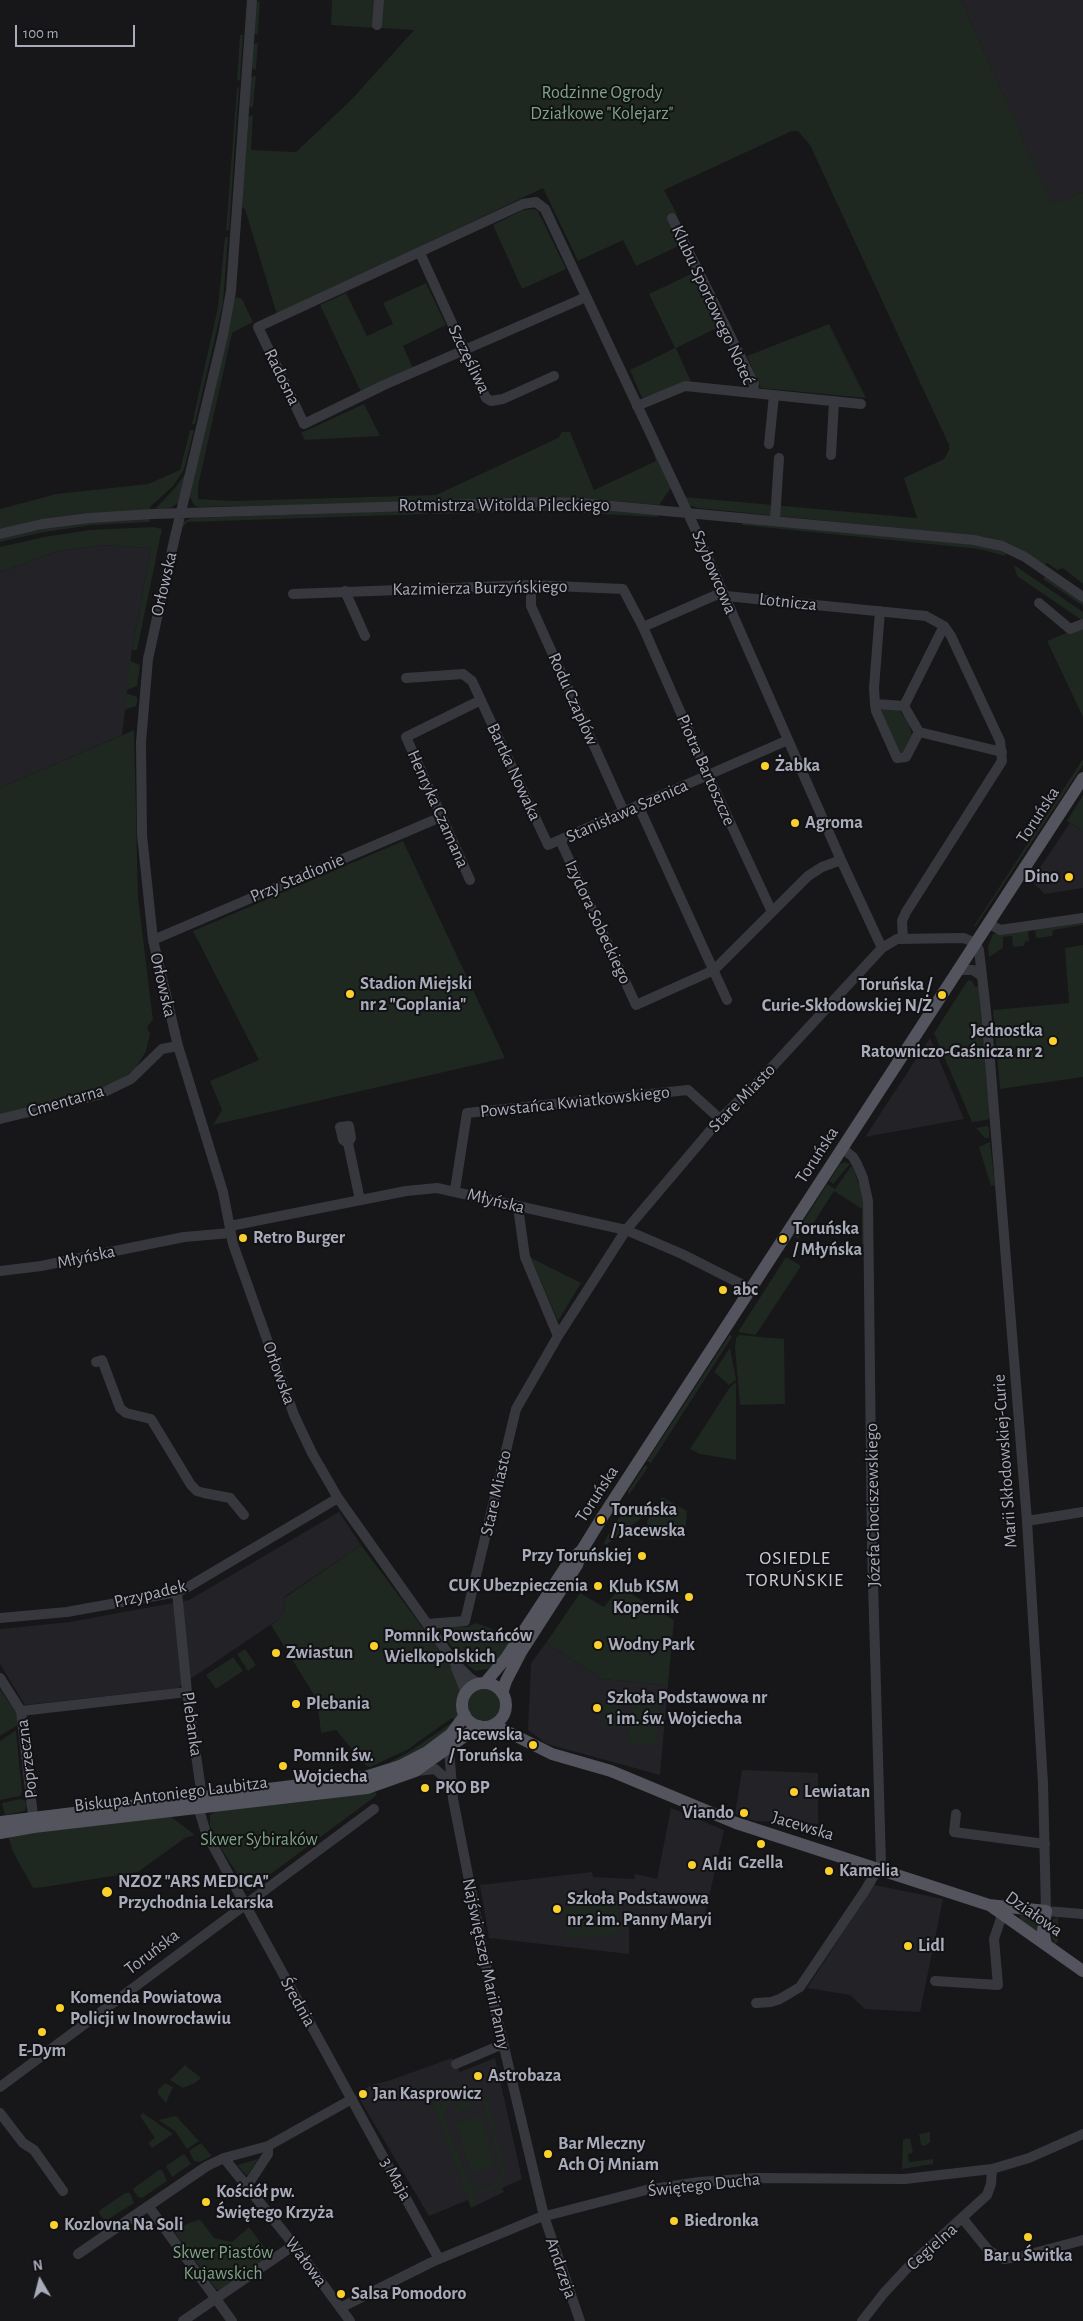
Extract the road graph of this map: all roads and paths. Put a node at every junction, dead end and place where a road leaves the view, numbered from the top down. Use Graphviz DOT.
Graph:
graph roads {
  1 [pos="252,0"];
  2 [pos="379,0"];
  3 [pos="377,25"];
  4 [pos="536,202"];
  5 [pos="672,218"];
  6 [pos="420,253"];
  7 [pos="586,298"];
  8 [pos="463,351"];
  9 [pos="554,376"];
  10 [pos="753,392"];
  11 [pos="774,395"];
  12 [pos="834,401"];
  13 [pos="861,404"];
  14 [pos="638,406"];
  15 [pos="769,444"];
  16 [pos="831,455"];
  17 [pos="779,458"];
  18 [pos="687,512"];
  19 [pos="180,514"];
  20 [pos="774,520"];
  21 [pos="0,534"];
  22 [pos="531,585"];
  23 [pos="345,591"];
  24 [pos="293,594"];
  25 [pos="723,595"];
  26 [pos="1083,597"];
  27 [pos="1039,603"];
  28 [pos="880,611"];
  29 [pos="1083,624"];
  30 [pos="944,626"];
  31 [pos="643,627"];
  32 [pos="365,636"];
  33 [pos="406,678"];
  34 [pos="481,700"];
  35 [pos="875,704"];
  36 [pos="904,706"];
  37 [pos="918,732"];
  38 [pos="788,740"];
  39 [pos="1002,752"];
  40 [pos="708,775"];
  41 [pos="1083,778"];
  42 [pos="638,805"];
  43 [pos="624,812"];
  44 [pos="441,817"];
  45 [pos="560,840"];
  46 [pos="548,845"];
  47 [pos="840,860"];
  48 [pos="470,880"];
  49 [pos="772,912"];
  50 [pos="1083,918"];
  51 [pos="988,923"];
  52 [pos="903,939"];
  53 [pos="153,940"];
  54 [pos="975,944"];
  55 [pos="882,948"];
  56 [pos="714,970"];
  57 [pos="957,970"];
  58 [pos="982,976"];
  59 [pos="727,1000"];
  60 [pos="178,1046"];
  61 [pos="0,1119"];
  62 [pos="720,1119"];
  63 [pos="348,1143"];
  64 [pos="842,1148"];
  65 [pos="455,1190"];
  66 [pos="360,1200"];
  67 [pos="518,1207"];
  68 [pos="230,1230"];
  69 [pos="626,1230"];
  70 [pos="0,1271"];
  71 [pos="751,1289"];
  72 [pos="558,1336"];
  73 [pos="96,1362"];
  74 [pos="338,1498"];
  75 [pos="1083,1512"];
  76 [pos="244,1515"];
  77 [pos="1027,1521"];
  78 [pos="582,1550"];
  79 [pos="177,1592"];
  80 [pos="0,1618"];
  81 [pos="427,1624"];
  82 [pos="454,1662"];
  83 [pos="0,1678"];
  84 [pos="482,1684"];
  85 [pos="187,1692"];
  86 [pos="466,1693"];
  87 [pos="502,1693"];
  88 [pos="21,1711"];
  89 [pos="504,1714"];
  90 [pos="465,1715"];
  91 [pos="494,1725"];
  92 [pos="479,1726"];
  93 [pos="523,1738"];
  94 [pos="449,1749"];
  95 [pos="415,1771"];
  96 [pos="452,1799"];
  97 [pos="202,1803"];
  98 [pos="374,1809"];
  99 [pos="956,1814"];
  100 [pos="33,1816"];
  101 [pos="0,1822"];
  102 [pos="0,1833"];
  103 [pos="1045,1844"];
  104 [pos="878,1869"];
  105 [pos="245,1905"];
  106 [pos="989,1905"];
  107 [pos="1046,1911"];
  108 [pos="1083,1914"];
  109 [pos="1002,1915"];
  110 [pos="1046,1944"];
  111 [pos="1083,1970"];
  112 [pos="935,1981"];
  113 [pos="756,2003"];
  114 [pos="503,2044"];
  115 [pos="456,2064"];
  116 [pos="0,2087"];
  117 [pos="352,2099"];
  118 [pos="0,2113"];
  119 [pos="1083,2134"];
  120 [pos="268,2146"];
  121 [pos="224,2158"];
  122 [pos="992,2169"];
  123 [pos="247,2186"];
  124 [pos="63,2191"];
  125 [pos="149,2207"];
  126 [pos="544,2216"];
  127 [pos="963,2219"];
  128 [pos="1083,2240"];
  129 [pos="294,2245"];
  130 [pos="78,2254"];
  131 [pos="439,2259"];
  132 [pos="216,2298"];
  133 [pos="340,2308"];
  134 [pos="184,2321"];
  135 [pos="232,2321"];
  136 [pos="350,2321"];
  137 [pos="580,2321"];
  138 [pos="862,2321"];
  1 -- 19 [label="street, Orłowska"];
  2 -- 3 [label="street"];
  4 -- 6 [label="street, Radosna"];
  4 -- 7 [label="street, Szybowcowa"];
  5 -- 10 [label="street, Klubu Sportowego Noteć"];
  6 -- 8 [label="street, Szczęśliwa"];
  6 -- 8 [label="street, Radosna"];
  7 -- 8 [label="street, Radosna"];
  7 -- 14 [label="street, Szybowcowa"];
  8 -- 9 [label="street, Szczęśliwa"];
  10 -- 11 [label="street"];
  10 -- 14 [label="street"];
  11 -- 12 [label="street"];
  11 -- 15 [label="street"];
  12 -- 13 [label="street"];
  12 -- 16 [label="street"];
  14 -- 18 [label="street, Szybowcowa"];
  17 -- 20 [label="street"];
  18 -- 19 [label="street, Rotmistrza Witolda Pileckiego"];
  18 -- 20 [label="street, Rotmistrza Witolda Pileckiego"];
  18 -- 25 [label="street, Szybowcowa"];
  19 -- 21 [label="street, Rotmistrza Witolda Pileckiego"];
  19 -- 53 [label="street, Orłowska"];
  20 -- 26 [label="street, Rotmistrza Witolda Pileckiego"];
  22 -- 23 [label="street, Kazimierza Burzyńskiego"];
  22 -- 31 [label="street, Kazimierza Burzyńskiego"];
  22 -- 43 [label="street, Rodu Czaplów"];
  23 -- 24 [label="street, Kazimierza Burzyńskiego"];
  23 -- 32 [label="street"];
  25 -- 28 [label="street, Lotnicza"];
  25 -- 31 [label="street, Lotnicza"];
  25 -- 38 [label="street, Szybowcowa"];
  27 -- 29 [label="street"];
  28 -- 30 [label="street, Lotnicza"];
  28 -- 35 [label="street"];
  30 -- 36 [label="street"];
  30 -- 39 [label="street"];
  31 -- 40 [label="street, Piotra Bartoszcze"];
  33 -- 34 [label="street, Bartka Nowaka"];
  34 -- 44 [label="street, Henryka Czamana"];
  34 -- 46 [label="street, Bartka Nowaka"];
  35 -- 36 [label="street"];
  35 -- 37 [label="street"];
  36 -- 37 [label="street"];
  37 -- 39 [label="street"];
  38 -- 40 [label="street, Stanisława Szenica"];
  38 -- 47 [label="street, Szybowcowa"];
  39 -- 52 [label="street"];
  40 -- 42 [label="street, Stanisława Szenica"];
  40 -- 49 [label="street, Piotra Bartoszcze"];
  41 -- 51 [label="main road, Toruńska"];
  42 -- 43 [label="street, Stanisława Szenica"];
  42 -- 56 [label="street"];
  43 -- 45 [label="street, Stanisława Szenica"];
  44 -- 48 [label="street, Henryka Czamana"];
  44 -- 53 [label="street, Przy Stadionie"];
  45 -- 46 [label="street, Stanisława Szenica"];
  45 -- 56 [label="street, Izydora Sobeckiego"];
  47 -- 49 [label="street"];
  47 -- 55 [label="street, Szybowcowa"];
  49 -- 56 [label="street"];
  50 -- 51 [label="street"];
  51 -- 54 [label="main road, Toruńska"];
  52 -- 54 [label="street, Stare Miasto"];
  52 -- 55 [label="street, Stare Miasto"];
  53 -- 60 [label="street, Orłowska"];
  54 -- 57 [label="main road, Toruńska"];
  54 -- 58 [label="street, Marii Skłodowskiej-Curie"];
  55 -- 62 [label="street, Stare Miasto"];
  56 -- 59 [label="street"];
  57 -- 58 [label="street"];
  57 -- 64 [label="main road, Toruńska"];
  58 -- 77 [label="street, Marii Skłodowskiej-Curie"];
  60 -- 61 [label="street, Cmentarna"];
  60 -- 68 [label="street, Orłowska"];
  62 -- 65 [label="street, Powstańca Kwiatkowskiego"];
  62 -- 69 [label="street, Stare Miasto"];
  63 -- 66 [label="street"];
  64 -- 71 [label="main road, Toruńska"];
  64 -- 104 [label="street, Józefa Chociszewskiego"];
  65 -- 66 [label="street, Młyńska"];
  65 -- 67 [label="street, Młyńska"];
  66 -- 68 [label="street, Młyńska"];
  67 -- 69 [label="street, Młyńska"];
  67 -- 72 [label="street"];
  68 -- 70 [label="street, Młyńska"];
  68 -- 74 [label="street, Orłowska"];
  69 -- 71 [label="street, Młyńska"];
  69 -- 72 [label="street, Stare Miasto"];
  71 -- 78 [label="main road, Toruńska"];
  72 -- 81 [label="street, Stare Miasto"];
  73 -- 76 [label="street"];
  74 -- 79 [label="street, Przypadek"];
  74 -- 81 [label="street, Orłowska"];
  75 -- 77 [label="street"];
  77 -- 103 [label="street, Marii Skłodowskiej-Curie"];
  78 -- 84 [label="main road, Toruńska"];
  78 -- 87 [label="main road, Toruńska"];
  79 -- 80 [label="street, Przypadek"];
  79 -- 85 [label="street, Plebanka"];
  81 -- 82 [label="street, Orłowska"];
  82 -- 84 [label="street, Orłowska"];
  82 -- 86 [label="street, Orłowska"];
  83 -- 88 [label="street, Poprzeczna"];
  84 -- 86 [label="main road"];
  84 -- 87 [label="main road"];
  85 -- 88 [label="street"];
  85 -- 97 [label="street, Plebanka"];
  86 -- 90 [label="main road"];
  87 -- 89 [label="main road"];
  88 -- 100 [label="street, Poprzeczna"];
  89 -- 91 [label="main road"];
  89 -- 93 [label="main road, Jacewska"];
  90 -- 92 [label="main road"];
  90 -- 97 [label="main road, Biskupa Antoniego Laubitza"];
  91 -- 92 [label="main road"];
  91 -- 93 [label="main road, Jacewska"];
  92 -- 94 [label="main road, Biskupa Antoniego Laubitza"];
  93 -- 104 [label="main road, Jacewska"];
  94 -- 95 [label="main road, Biskupa Antoniego Laubitza"];
  94 -- 96 [label="street, Najświętszej Marii Panny"];
  95 -- 96 [label="street, Najświętszej Marii Panny"];
  95 -- 97 [label="main road, Biskupa Antoniego Laubitza"];
  96 -- 114 [label="street, Najświętszej Marii Panny"];
  97 -- 100 [label="main road, Biskupa Antoniego Laubitza"];
  97 -- 102 [label="main road, Biskupa Antoniego Laubitza"];
  97 -- 105 [label="street, Plebanka"];
  98 -- 105 [label="street, Toruńska"];
  99 -- 103 [label="street"];
  100 -- 101 [label="main road, Biskupa Antoniego Laubitza"];
  103 -- 107 [label="street, Marii Skłodowskiej-Curie"];
  104 -- 106 [label="main road, Jacewska"];
  104 -- 113 [label="street"];
  105 -- 116 [label="street, Toruńska"];
  105 -- 117 [label="street, Średnia"];
  106 -- 107 [label="main road, Jacewska"];
  106 -- 109 [label="main road, Działowa"];
  107 -- 108 [label="street, Jacewska"];
  107 -- 110 [label="main road, Marii Skłodowskiej-Curie"];
  109 -- 110 [label="main road, Działowa"];
  109 -- 112 [label="street"];
  110 -- 111 [label="main road, Działowa"];
  114 -- 115 [label="street"];
  114 -- 126 [label="street, Najświętszej Marii Panny"];
  117 -- 120 [label="street"];
  117 -- 131 [label="street, 3 Maja"];
  118 -- 124 [label="street"];
  119 -- 122 [label="street, Świętego Ducha"];
  120 -- 121 [label="street"];
  120 -- 123 [label="street"];
  121 -- 123 [label="street, Wałowa"];
  121 -- 125 [label="street"];
  122 -- 126 [label="street, Świętego Ducha"];
  122 -- 127 [label="street, Cegielna"];
  123 -- 129 [label="street, Wałowa"];
  125 -- 130 [label="street"];
  125 -- 132 [label="street"];
  126 -- 131 [label="street, Świętego Ducha"];
  126 -- 137 [label="street, Andrzeja"];
  127 -- 128 [label="street"];
  127 -- 138 [label="street, Cegielna"];
  129 -- 132 [label="street"];
  129 -- 133 [label="street, Wałowa"];
  131 -- 133 [label="street, Świętego Ducha"];
  132 -- 134 [label="street"];
  132 -- 135 [label="street"];
  133 -- 136 [label="street, Wałowa"];
}
